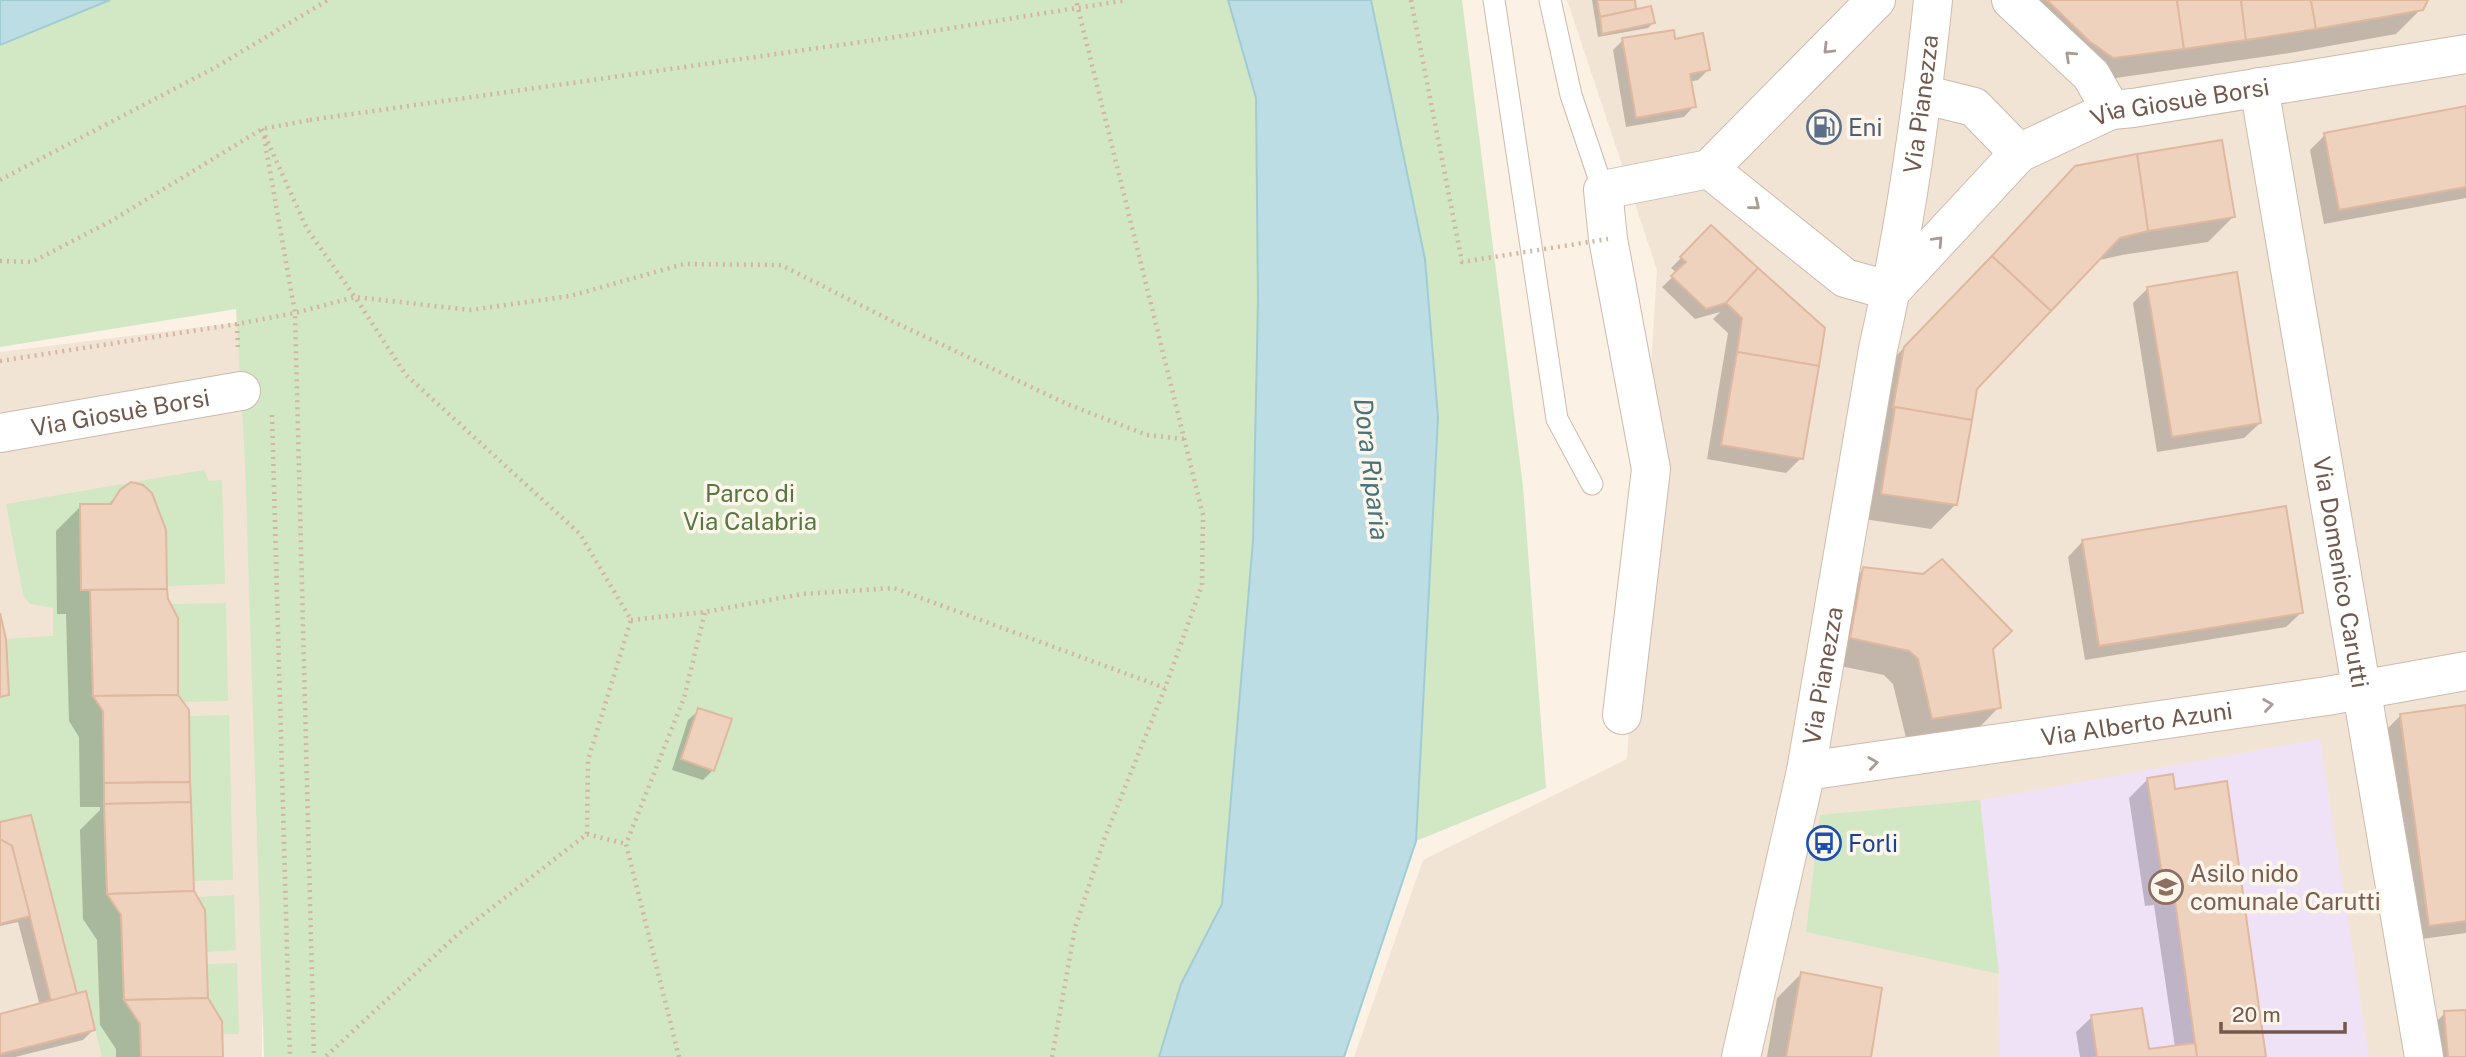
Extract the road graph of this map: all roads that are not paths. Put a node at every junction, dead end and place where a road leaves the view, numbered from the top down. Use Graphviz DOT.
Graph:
graph roads {
  1 [pos="1494,0"];
  2 [pos="1550,0"];
  3 [pos="1876,0"];
  4 [pos="1933,0"];
  5 [pos="2011,0"];
  6 [pos="2466,54"];
  7 [pos="2259,87"];
  8 [pos="1922,94"];
  9 [pos="2111,110"];
  10 [pos="2019,153"];
  11 [pos="1709,169"];
  12 [pos="1603,190"];
  13 [pos="1891,291"];
  14 [pos="240,391"];
  15 [pos="0,433"];
  16 [pos="1592,484"];
  17 [pos="2466,671"];
  18 [pos="2362,691"];
  19 [pos="1622,715"];
  20 [pos="1806,771"];
  21 [pos="1741,1057"];
  22 [pos="2424,1057"];
  1 -- 16 [label="lane"];
  2 -- 12 [label="lane"];
  3 -- 11 [label="street, one-way"];
  4 -- 8 [label="street, Via Pianezza"];
  9 -- 5 [label="street, one-way"];
  6 -- 7 [label="street, Via Giosuè Borsi"];
  7 -- 9 [label="street, Via Giosuè Borsi"];
  7 -- 18 [label="street, Via Domenico Carutti"];
  8 -- 10 [label="street"];
  8 -- 13 [label="street, Via Pianezza"];
  9 -- 10 [label="street, Via Giosuè Borsi"];
  13 -- 10 [label="street, one-way"];
  11 -- 12 [label="street"];
  11 -- 13 [label="street, one-way"];
  12 -- 19 [label="street"];
  13 -- 20 [label="street, Via Pianezza"];
  14 -- 15 [label="street, Via Giosuè Borsi"];
  17 -- 18 [label="street, Via Alberto Azuni"];
  20 -- 18 [label="street, Via Alberto Azuni, one-way"];
  18 -- 22 [label="street, Via Domenico Carutti"];
  20 -- 21 [label="street, Via Pianezza"];
}
